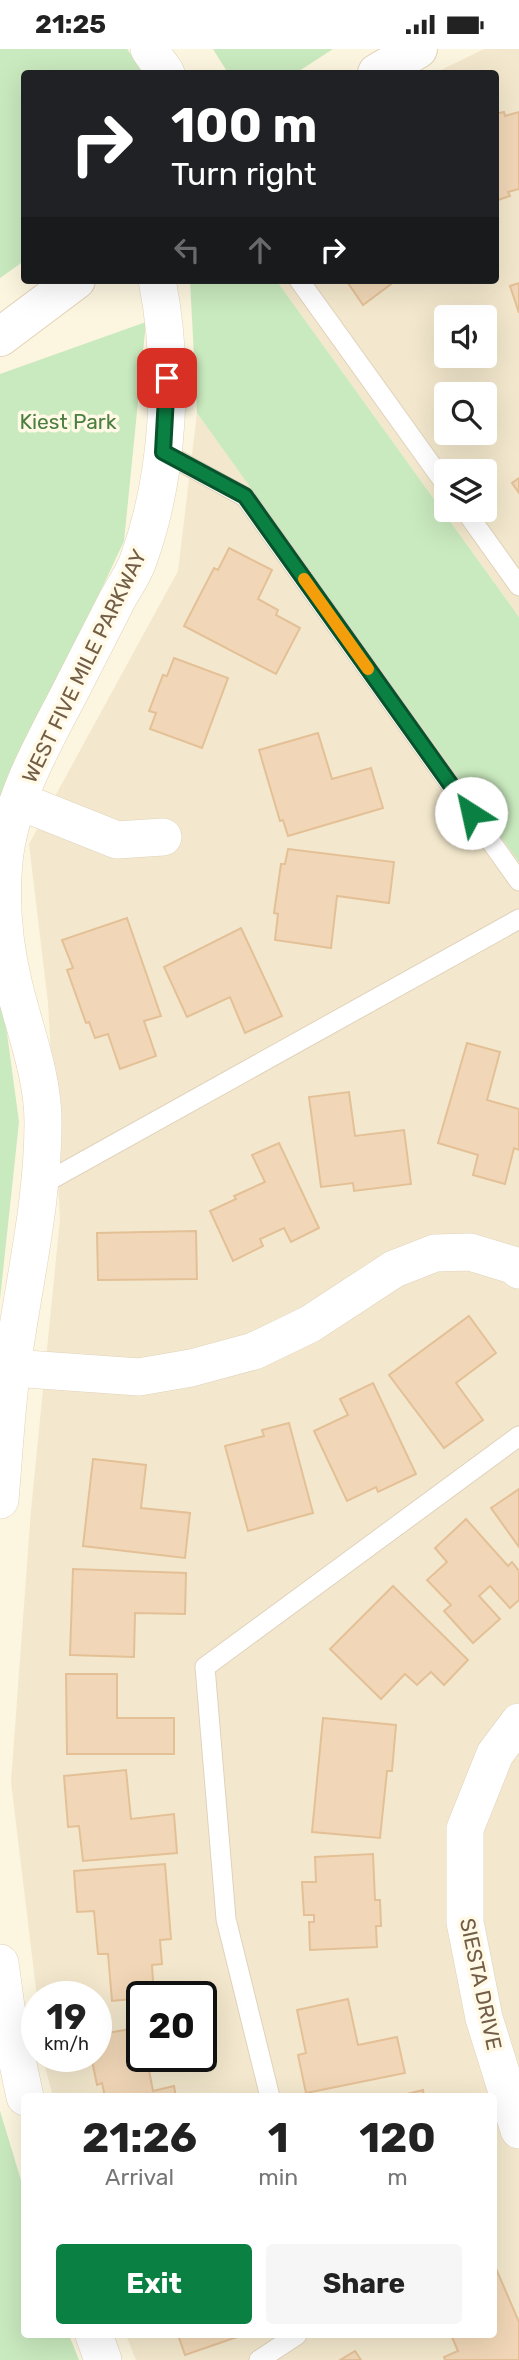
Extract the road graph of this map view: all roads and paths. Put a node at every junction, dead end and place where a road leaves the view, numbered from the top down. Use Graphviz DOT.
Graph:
graph roads {
  1 [pos="149,49"];
  2 [pos="418,49"];
  3 [pos="164,70"];
  4 [pos="382,70"];
  5 [pos="71,284"];
  6 [pos="158,284"];
  7 [pos="302,284"];
  8 [pos="0,337"];
  9 [pos="163,452"];
  10 [pos="434,468"];
  11 [pos="473,522"];
  12 [pos="519,586"];
  13 [pos="19,801"];
  14 [pos="163,837"];
  15 [pos="519,881"];
  16 [pos="519,919"];
  17 [pos="41,1185"];
  18 [pos="519,1270"];
  19 [pos="12,1368"];
  20 [pos="519,1436"];
  21 [pos="0,1500"];
  22 [pos="519,1723"];
  23 [pos="0,1963"];
  24 [pos="24,2093"];
  25 [pos="269,2093"];
  26 [pos="519,2130"];
  27 [pos="95,2338"];
  28 [pos="292,2338"];
  29 [pos="103,2360"];
  30 [pos="259,2360"];
  1 -- 3 [label="street"];
  2 -- 4 [label="street"];
  5 -- 8 [label="street"];
  6 -- 9 [label="street, WEST FIVE MILE PARKWAY"];
  7 -- 10 [label="lane"];
  9 -- 13 [label="street, WEST FIVE MILE PARKWAY"];
  9 -- 15 [label="lane"];
  11 -- 12 [label="lane"];
  13 -- 14 [label="street, WEST FIVE MILE PARKWAY"];
  13 -- 17 [label="street, WEST FIVE MILE PARKWAY"];
  16 -- 17 [label="lane"];
  17 -- 19 [label="street, WEST FIVE MILE PARKWAY"];
  18 -- 19 [label="street"];
  19 -- 21 [label="street, WEST FIVE MILE PARKWAY"];
  20 -- 25 [label="lane"];
  22 -- 26 [label="street, SIESTA DRIVE"];
  23 -- 24 [label="street"];
  27 -- 29 [label="street"];
  28 -- 30 [label="lane"];
}
